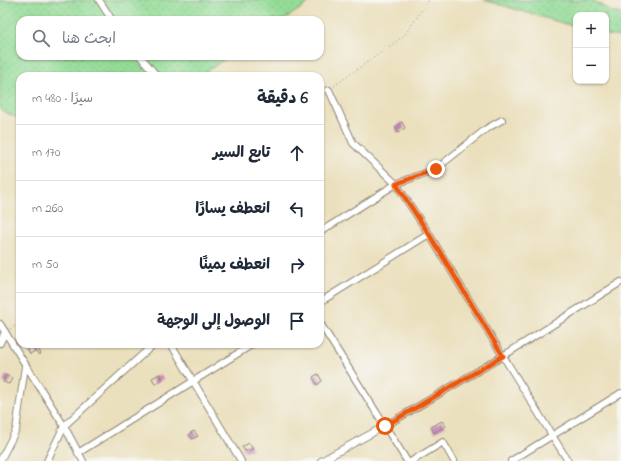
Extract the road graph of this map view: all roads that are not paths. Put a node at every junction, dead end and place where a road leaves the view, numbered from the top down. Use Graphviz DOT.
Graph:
graph roads {
  1 [pos="99,0"];
  2 [pos="109,16"];
  3 [pos="143,60"];
  4 [pos="154,72"];
  5 [pos="329,90"];
  6 [pos="502,120"];
  7 [pos="396,184"];
  8 [pos="324,229"];
  9 [pos="429,234"];
  10 [pos="621,282"];
  11 [pos="324,300"];
  12 [pos="0,324"];
  13 [pos="324,329"];
  14 [pos="5,332"];
  15 [pos="0,343"];
  16 [pos="150,348"];
  17 [pos="173,348"];
  18 [pos="247,348"];
  19 [pos="503,356"];
  20 [pos="25,366"];
  21 [pos="193,382"];
  22 [pos="621,393"];
  23 [pos="64,426"];
  24 [pos="385,426"];
  25 [pos="552,435"];
  26 [pos="78,453"];
  27 [pos="0,461"];
  28 [pos="47,461"];
  29 [pos="83,461"];
  30 [pos="241,461"];
  31 [pos="321,461"];
  32 [pos="407,461"];
  33 [pos="412,461"];
  34 [pos="454,461"];
  35 [pos="511,461"];
  36 [pos="568,461"];
  1 -- 2 [label="street"];
  3 -- 4 [label="street"];
  5 -- 7 [label="street"];
  6 -- 7 [label="street"];
  7 -- 8 [label="street"];
  7 -- 9 [label="street"];
  9 -- 11 [label="street"];
  9 -- 19 [label="street"];
  10 -- 19 [label="street"];
  12 -- 14 [label="street"];
  13 -- 24 [label="street"];
  14 -- 15 [label="street"];
  14 -- 20 [label="street"];
  16 -- 23 [label="street"];
  17 -- 21 [label="street"];
  18 -- 21 [label="street"];
  19 -- 24 [label="street"];
  19 -- 25 [label="street"];
  20 -- 23 [label="street"];
  20 -- 27 [label="street"];
  21 -- 26 [label="street"];
  21 -- 30 [label="street"];
  22 -- 25 [label="street"];
  23 -- 26 [label="street"];
  23 -- 28 [label="street"];
  24 -- 31 [label="street"];
  24 -- 32 [label="street"];
  25 -- 35 [label="street"];
  25 -- 36 [label="street"];
  26 -- 29 [label="street"];
  33 -- 34 [label="street"];
}
